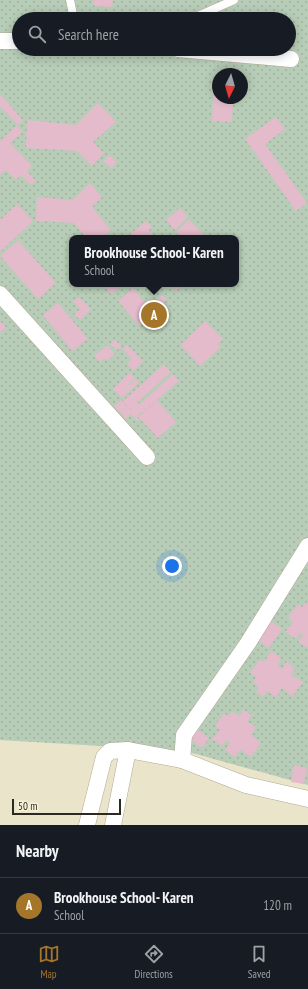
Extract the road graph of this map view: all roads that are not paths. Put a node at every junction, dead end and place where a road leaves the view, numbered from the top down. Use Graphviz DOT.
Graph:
graph roads {
  1 [pos="70,0"];
  2 [pos="234,0"];
  3 [pos="73,12"];
  4 [pos="207,12"];
  5 [pos="0,41"];
  6 [pos="12,41"];
  7 [pos="257,56"];
  8 [pos="291,59"];
  9 [pos="0,294"];
  10 [pos="147,457"];
  11 [pos="308,546"];
  12 [pos="128,750"];
  13 [pos="182,760"];
  14 [pos="308,799"];
  15 [pos="87,825"];
  16 [pos="113,825"];
  1 -- 3 [label="lane"];
  2 -- 4 [label="lane"];
  5 -- 6 [label="street"];
  7 -- 8 [label="street"];
  9 -- 10 [label="street"];
  11 -- 13 [label="street"];
  12 -- 13 [label="street"];
  12 -- 15 [label="street"];
  12 -- 16 [label="street"];
  13 -- 14 [label="street"];
}
